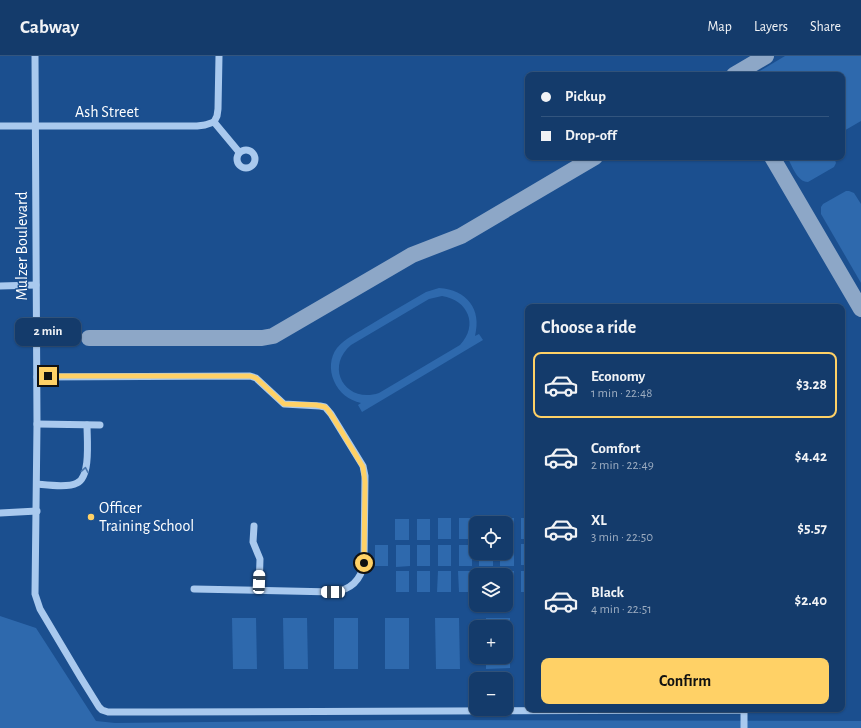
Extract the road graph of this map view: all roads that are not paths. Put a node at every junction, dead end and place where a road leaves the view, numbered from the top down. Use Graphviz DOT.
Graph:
graph roads {
  1 [pos="35,56"];
  2 [pos="219,56"];
  3 [pos="214,122"];
  4 [pos="0,126"];
  5 [pos="35,126"];
  6 [pos="239,152"];
  7 [pos="36,285"];
  8 [pos="0,286"];
  9 [pos="37,376"];
  10 [pos="37,424"];
  11 [pos="87,425"];
  12 [pos="100,425"];
  13 [pos="37,484"];
  14 [pos="37,511"];
  15 [pos="0,514"];
  16 [pos="254,526"];
  17 [pos="194,588"];
  18 [pos="259,590"];
  19 [pos="525,711"];
  20 [pos="744,712"];
  21 [pos="744,728"];
  1 -- 5 [label="street, Mulzer Boulevard"];
  2 -- 3 [label="street"];
  3 -- 5 [label="street, Ash Street"];
  3 -- 6 [label="street"];
  4 -- 5 [label="street, Ash Street"];
  5 -- 7 [label="street, Mulzer Boulevard"];
  7 -- 8 [label="street"];
  7 -- 9 [label="street, Mulzer Boulevard"];
  9 -- 10 [label="street, Mulzer Boulevard"];
  9 -- 18 [label="street"];
  10 -- 11 [label="street"];
  10 -- 13 [label="street, Mulzer Boulevard"];
  11 -- 12 [label="street"];
  13 -- 11 [label="street, one-way"];
  13 -- 14 [label="street, Mulzer Boulevard"];
  14 -- 15 [label="street"];
  14 -- 19 [label="street, Mulzer Boulevard"];
  16 -- 18 [label="street"];
  17 -- 18 [label="street"];
  20 -- 21 [label="street, Mulzer Boulevard"];
}
